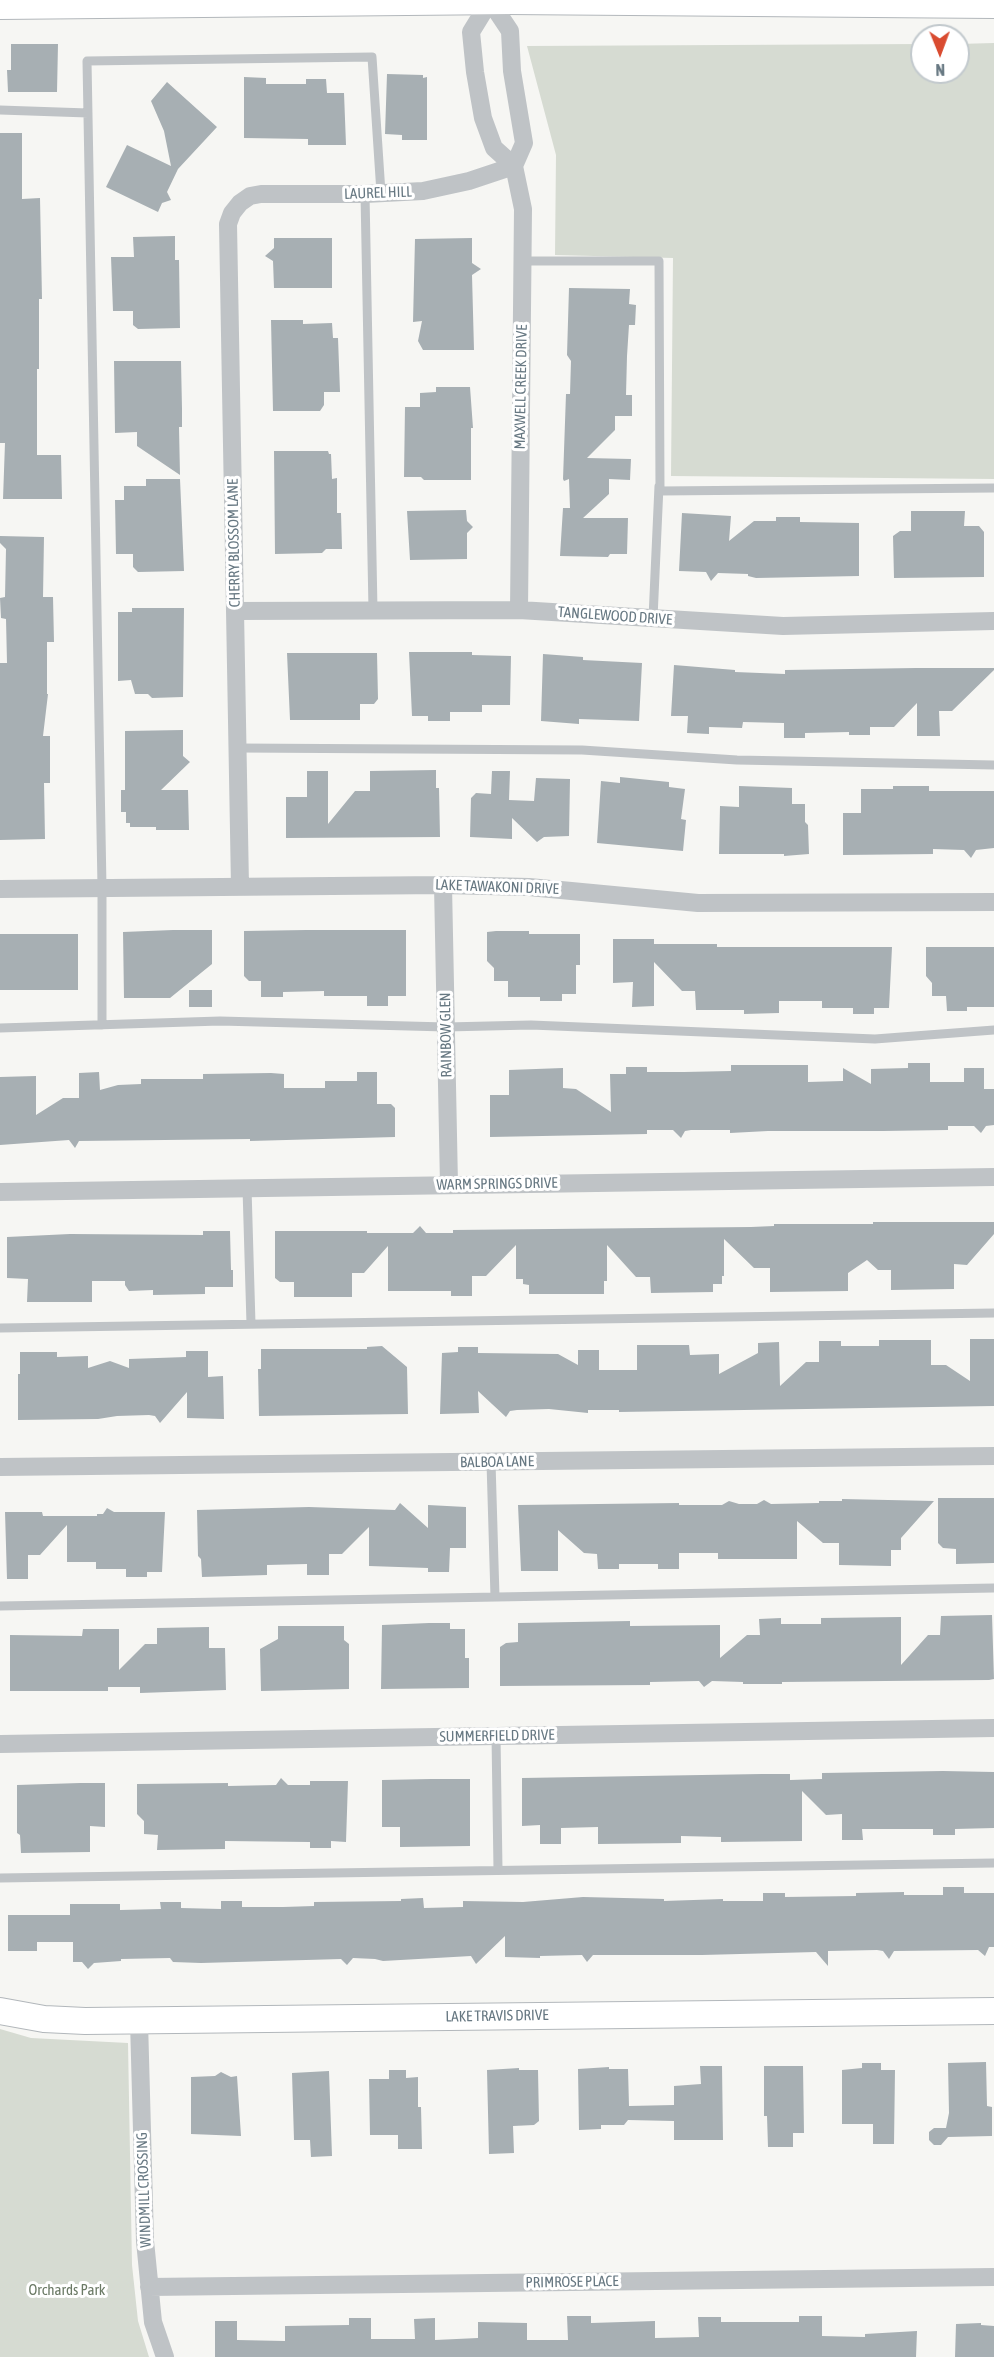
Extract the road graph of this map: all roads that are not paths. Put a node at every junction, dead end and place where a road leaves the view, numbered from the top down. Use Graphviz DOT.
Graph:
graph roads {
  1 [pos="490,1"];
  2 [pos="994,5"];
  3 [pos="0,6"];
  4 [pos="0,110"];
  5 [pos="88,113"];
  6 [pos="514,166"];
  7 [pos="373,194"];
  8 [pos="240,203"];
  9 [pos="522,261"];
  10 [pos="659,477"];
  11 [pos="994,488"];
  12 [pos="373,610"];
  13 [pos="519,610"];
  14 [pos="235,611"];
  15 [pos="653,618"];
  16 [pos="994,621"];
  17 [pos="238,748"];
  18 [pos="994,765"];
  19 [pos="443,885"];
  20 [pos="240,886"];
  21 [pos="102,887"];
  22 [pos="0,889"];
  23 [pos="994,902"];
  24 [pos="102,1025"];
  25 [pos="446,1027"];
  26 [pos="0,1028"];
  27 [pos="994,1030"];
  28 [pos="994,1177"];
  29 [pos="449,1185"];
  30 [pos="247,1188"];
  31 [pos="0,1192"];
  32 [pos="994,1313"];
  33 [pos="251,1324"];
  34 [pos="0,1328"];
  35 [pos="994,1456"];
  36 [pos="491,1462"];
  37 [pos="0,1467"];
  38 [pos="994,1588"];
  39 [pos="495,1597"];
  40 [pos="0,1606"];
  41 [pos="994,1728"];
  42 [pos="496,1736"];
  43 [pos="0,1744"];
  44 [pos="994,1863"];
  45 [pos="498,1870"];
  46 [pos="0,1878"];
  47 [pos="0,2011"];
  48 [pos="994,2011"];
  49 [pos="139,2021"];
  50 [pos="994,2277"];
  51 [pos="149,2287"];
  52 [pos="165,2357"];
  1 -- 2 [label="street"];
  1 -- 3 [label="street"];
  1 -- 6 [label="street"];
  1 -- 6 [label="street"];
  4 -- 5 [label="lane"];
  5 -- 7 [label="lane"];
  5 -- 21 [label="lane"];
  6 -- 7 [label="street, LAUREL HILL"];
  6 -- 9 [label="street, MAXWELL CREEK DRIVE"];
  7 -- 8 [label="street, LAUREL HILL"];
  7 -- 12 [label="lane"];
  8 -- 14 [label="street, CHERRY BLOSSOM LANE"];
  9 -- 10 [label="lane"];
  9 -- 13 [label="street, MAXWELL CREEK DRIVE"];
  10 -- 11 [label="lane"];
  10 -- 15 [label="lane"];
  12 -- 13 [label="street, TANGLEWOOD DRIVE"];
  12 -- 14 [label="street, TANGLEWOOD DRIVE"];
  13 -- 15 [label="street, TANGLEWOOD DRIVE"];
  14 -- 17 [label="street, CHERRY BLOSSOM LANE"];
  15 -- 16 [label="street, TANGLEWOOD DRIVE"];
  17 -- 18 [label="lane"];
  17 -- 20 [label="street, CHERRY BLOSSOM LANE"];
  19 -- 20 [label="street, LAKE TAWAKONI DRIVE"];
  19 -- 23 [label="street, LAKE TAWAKONI DRIVE"];
  19 -- 25 [label="street, RAINBOW GLEN"];
  20 -- 21 [label="street, LAKE TAWAKONI DRIVE"];
  21 -- 22 [label="street, LAKE TAWAKONI DRIVE"];
  21 -- 24 [label="lane"];
  24 -- 25 [label="lane"];
  24 -- 26 [label="lane"];
  25 -- 27 [label="lane"];
  25 -- 29 [label="street, RAINBOW GLEN"];
  28 -- 29 [label="street, WARM SPRINGS DRIVE"];
  29 -- 30 [label="street, WARM SPRINGS DRIVE"];
  30 -- 31 [label="street, WARM SPRINGS DRIVE"];
  30 -- 33 [label="lane"];
  32 -- 33 [label="lane"];
  33 -- 34 [label="lane"];
  35 -- 36 [label="street, BALBOA LANE"];
  36 -- 37 [label="street, BALBOA LANE"];
  36 -- 39 [label="lane"];
  38 -- 39 [label="lane"];
  39 -- 40 [label="lane"];
  41 -- 42 [label="street, SUMMERFIELD DRIVE"];
  42 -- 43 [label="street, SUMMERFIELD DRIVE"];
  42 -- 45 [label="lane"];
  44 -- 45 [label="lane"];
  45 -- 46 [label="lane"];
  47 -- 49 [label="street, LAKE TRAVIS DRIVE"];
  48 -- 49 [label="street, LAKE TRAVIS DRIVE"];
  49 -- 51 [label="street, WINDMILL CROSSING"];
  50 -- 51 [label="street, PRIMROSE PLACE"];
  51 -- 52 [label="street, WINDMILL CROSSING"];
}
